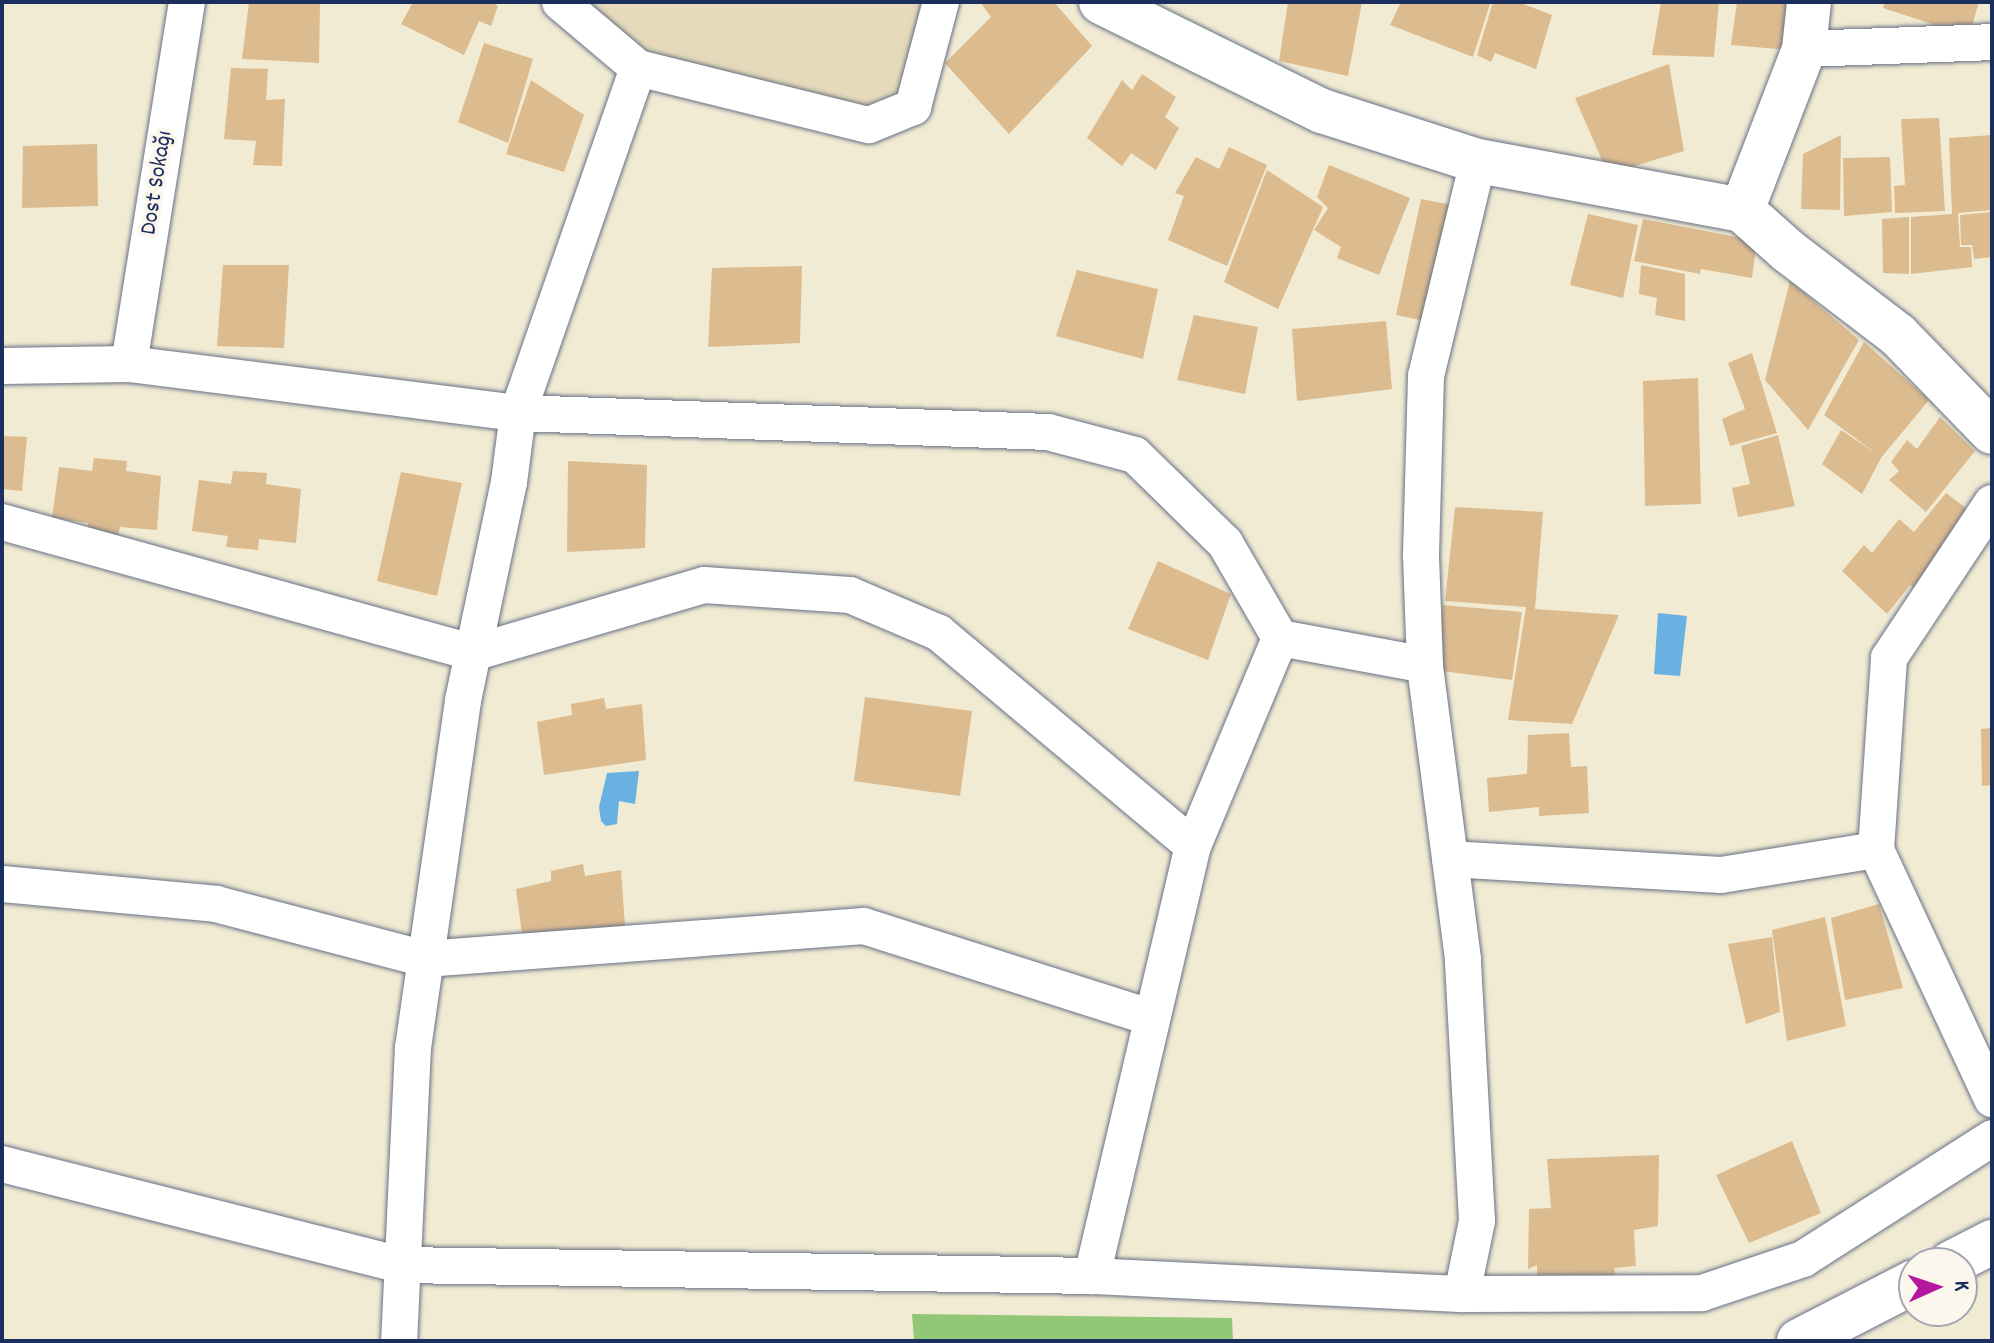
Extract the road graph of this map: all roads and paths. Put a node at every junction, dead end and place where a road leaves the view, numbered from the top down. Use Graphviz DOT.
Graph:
graph roads {
  1 [pos="187,2"];
  2 [pos="560,2"];
  3 [pos="941,2"];
  4 [pos="1101,2"];
  5 [pos="1809,2"];
  6 [pos="1992,42"];
  7 [pos="1804,49"];
  8 [pos="638,68"];
  9 [pos="1478,161"];
  10 [pos="1742,210"];
  11 [pos="129,364"];
  12 [pos="2,366"];
  13 [pos="518,413"];
  14 [pos="1992,432"];
  15 [pos="1992,503"];
  16 [pos="2,522"];
  17 [pos="1280,638"];
  18 [pos="473,653"];
  19 [pos="1425,665"];
  20 [pos="1193,846"];
  21 [pos="1876,850"];
  22 [pos="1450,859"];
  23 [pos="2,884"];
  24 [pos="425,959"];
  25 [pos="1150,1017"];
  26 [pos="1992,1099"];
  27 [pos="1992,1138"];
  28 [pos="2,1164"];
  29 [pos="401,1265"];
  30 [pos="1092,1276"];
  31 [pos="1898,1290"];
  32 [pos="1462,1294"];
  33 [pos="399,1341"];
  34 [pos="1799,1341"];
  1 -- 11 [label="street, Dost Sokağı"];
  2 -- 8 [label="street"];
  3 -- 8 [label="street"];
  4 -- 9 [label="street"];
  5 -- 7 [label="street"];
  6 -- 7 [label="street"];
  7 -- 10 [label="street"];
  8 -- 13 [label="street"];
  9 -- 10 [label="street"];
  9 -- 19 [label="street"];
  10 -- 14 [label="street"];
  11 -- 12 [label="street"];
  11 -- 13 [label="street"];
  13 -- 17 [label="street"];
  13 -- 18 [label="street"];
  15 -- 21 [label="street"];
  16 -- 18 [label="street"];
  17 -- 19 [label="street"];
  17 -- 20 [label="street"];
  18 -- 20 [label="street"];
  18 -- 24 [label="street"];
  19 -- 22 [label="street"];
  20 -- 25 [label="street"];
  21 -- 22 [label="street"];
  21 -- 26 [label="street"];
  22 -- 32 [label="street"];
  23 -- 24 [label="street"];
  24 -- 25 [label="street"];
  24 -- 29 [label="street"];
  25 -- 30 [label="street"];
  27 -- 32 [label="street"];
  28 -- 29 [label="street"];
  29 -- 30 [label="street"];
  29 -- 33 [label="street"];
  30 -- 32 [label="street"];
  31 -- 34 [label="street"];
}
